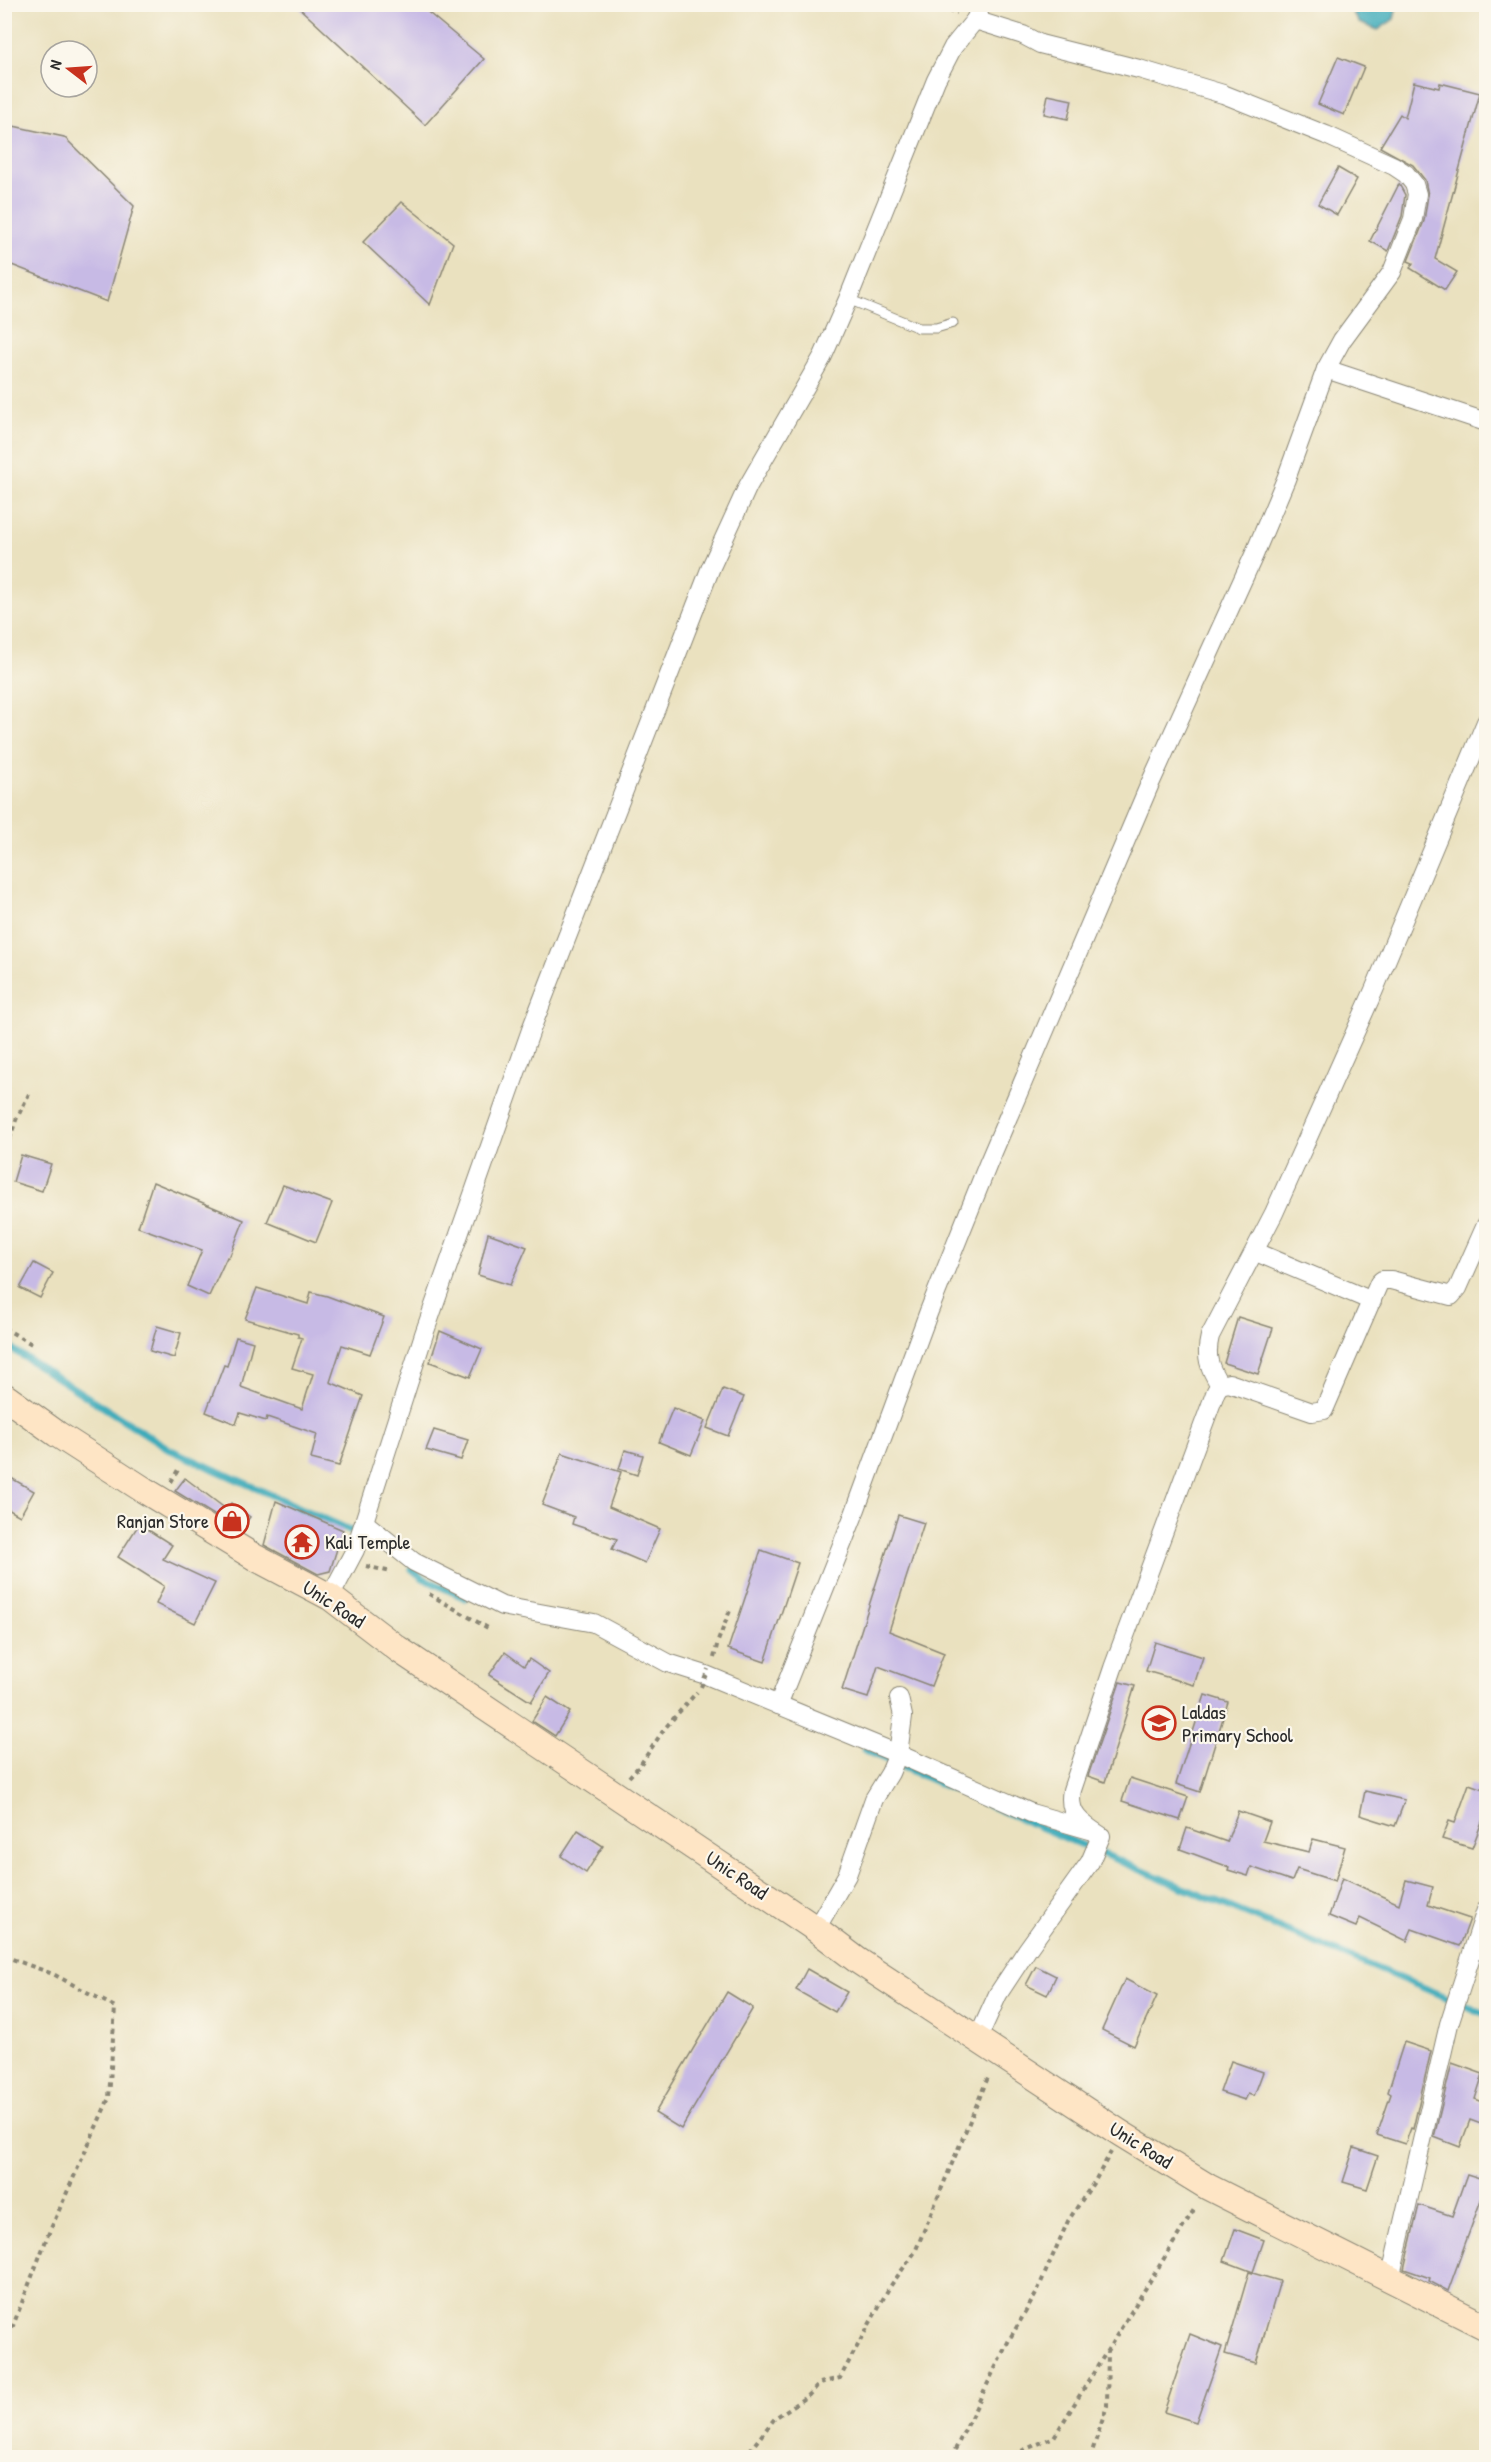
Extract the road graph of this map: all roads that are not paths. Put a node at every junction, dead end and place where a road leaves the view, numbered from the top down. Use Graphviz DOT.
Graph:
graph roads {
  1 [pos="978,12"];
  2 [pos="848,299"];
  3 [pos="952,323"];
  4 [pos="1326,369"];
  5 [pos="1486,422"];
  6 [pos="1486,722"];
  7 [pos="1486,1225"];
  8 [pos="1256,1252"];
  9 [pos="1372,1301"];
  10 [pos="1220,1385"];
  11 [pos="4,1396"];
  12 [pos="364,1523"];
  13 [pos="330,1597"];
  14 [pos="899,1698"];
  15 [pos="778,1705"];
  16 [pos="895,1762"];
  17 [pos="1098,1834"];
  18 [pos="1486,1910"];
  19 [pos="816,1929"];
  20 [pos="978,2038"];
  21 [pos="1390,2279"];
  22 [pos="1486,2327"];
  1 -- 2 [label="street"];
  1 -- 4 [label="street"];
  2 -- 3 [label="lane"];
  2 -- 12 [label="street"];
  4 -- 5 [label="street"];
  4 -- 15 [label="street"];
  6 -- 8 [label="street"];
  7 -- 9 [label="street"];
  8 -- 9 [label="street"];
  8 -- 10 [label="street"];
  9 -- 10 [label="street"];
  10 -- 17 [label="street"];
  11 -- 13 [label="main road, Unic Road"];
  12 -- 13 [label="street"];
  12 -- 15 [label="street"];
  13 -- 19 [label="main road, Unic Road"];
  14 -- 16 [label="street"];
  15 -- 16 [label="street"];
  16 -- 17 [label="street"];
  16 -- 19 [label="street"];
  17 -- 20 [label="street"];
  18 -- 21 [label="street"];
  19 -- 20 [label="main road, Unic Road"];
  20 -- 21 [label="main road, Unic Road"];
  21 -- 22 [label="main road, Unic Road"];
}
